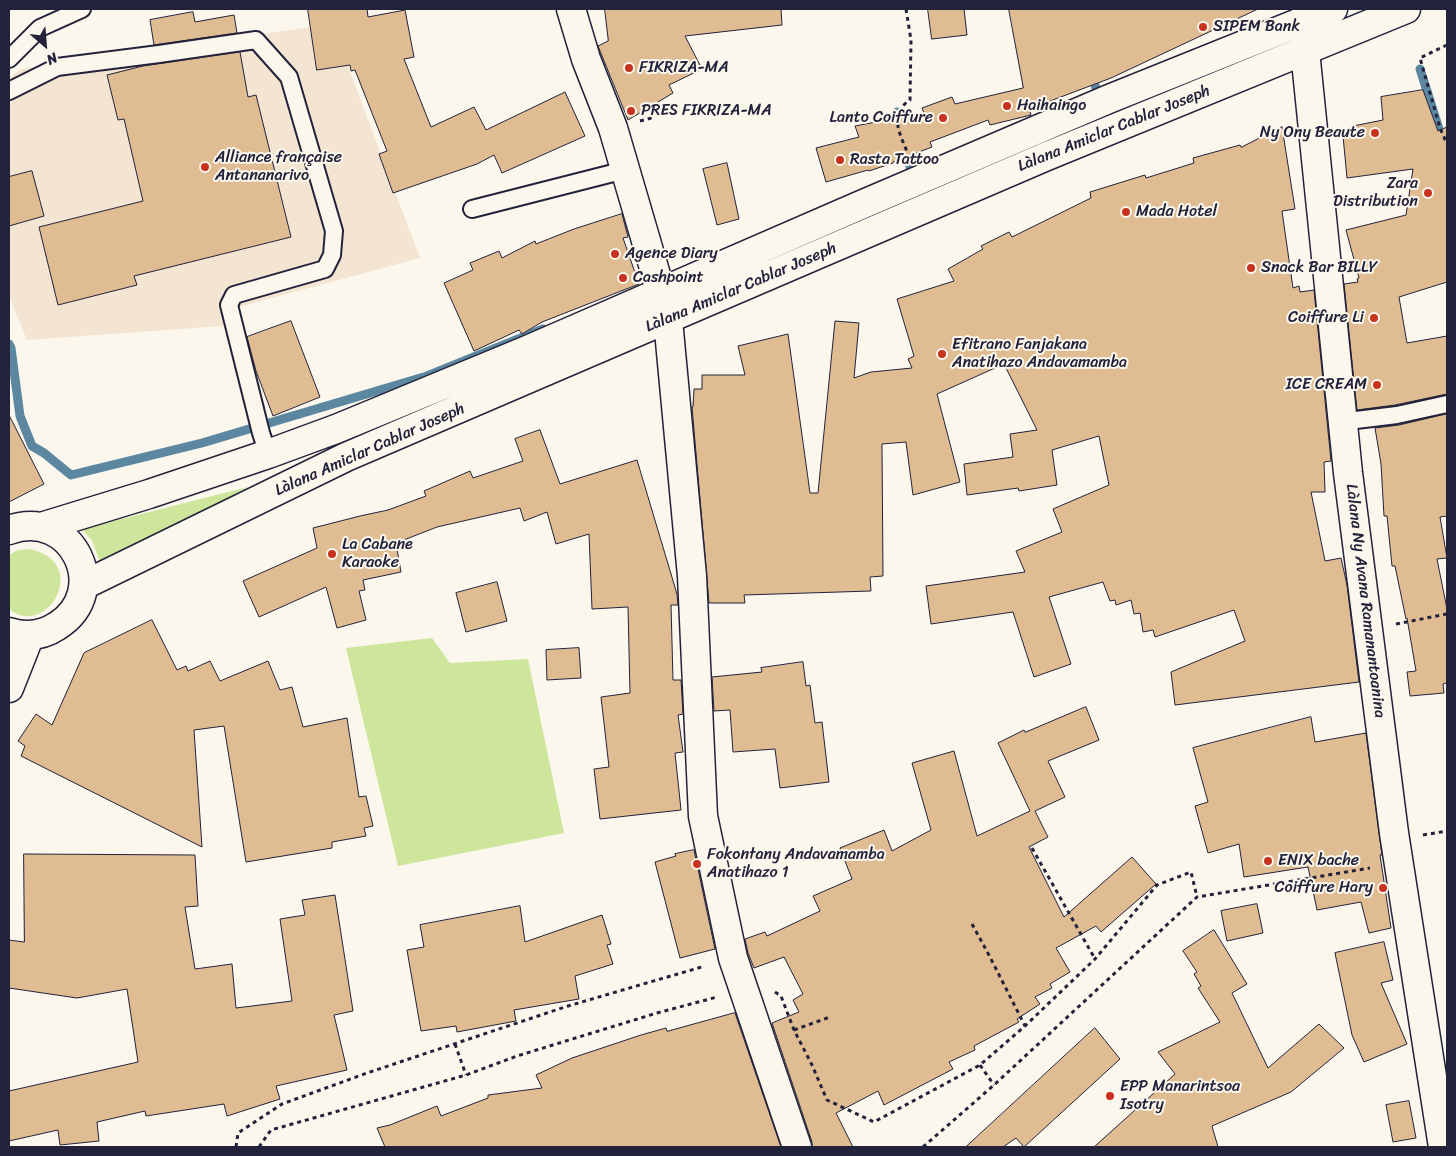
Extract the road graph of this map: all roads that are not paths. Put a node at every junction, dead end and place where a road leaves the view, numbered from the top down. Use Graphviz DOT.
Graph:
graph roads {
  1 [pos="82,9"];
  2 [pos="572,9"];
  3 [pos="1333,9"];
  4 [pos="1406,9"];
  5 [pos="1299,16"];
  6 [pos="1304,51"];
  7 [pos="9,59"];
  8 [pos="9,90"];
  9 [pos="625,170"];
  10 [pos="472,210"];
  11 [pos="661,292"];
  12 [pos="668,320"];
  13 [pos="1447,404"];
  14 [pos="1356,420"];
  15 [pos="265,444"];
  16 [pos="41,527"];
  17 [pos="9,530"];
  18 [pos="84,585"];
  19 [pos="20,634"];
  20 [pos="9,688"];
  21 [pos="797,1147"];
  22 [pos="1443,1147"];
  1 -- 7 [label="lane"];
  2 -- 9 [label="main road"];
  3 -- 5 [label="main road, Làlana Amiclar Cablar Joseph"];
  4 -- 6 [label="main road, Làlana Amiclar Cablar Joseph"];
  5 -- 11 [label="main road, Làlana Amiclar Cablar Joseph"];
  6 -- 12 [label="main road, Làlana Amiclar Cablar Joseph"];
  6 -- 22 [label="main road, Làlana Ny Avana Ramanantoanina"];
  8 -- 15 [label="lane"];
  9 -- 10 [label="lane"];
  9 -- 11 [label="main road"];
  11 -- 15 [label="main road, Làlana Amiclar Cablar Joseph"];
  12 -- 18 [label="main road, Làlana Amiclar Cablar Joseph"];
  12 -- 21 [label="main road"];
  13 -- 14 [label="lane"];
  15 -- 16 [label="main road, Làlana Amiclar Cablar Joseph"];
  16 -- 17 [label="main road"];
  16 -- 18 [label="main road"];
  18 -- 19 [label="main road"];
  19 -- 20 [label="main road"];
}
